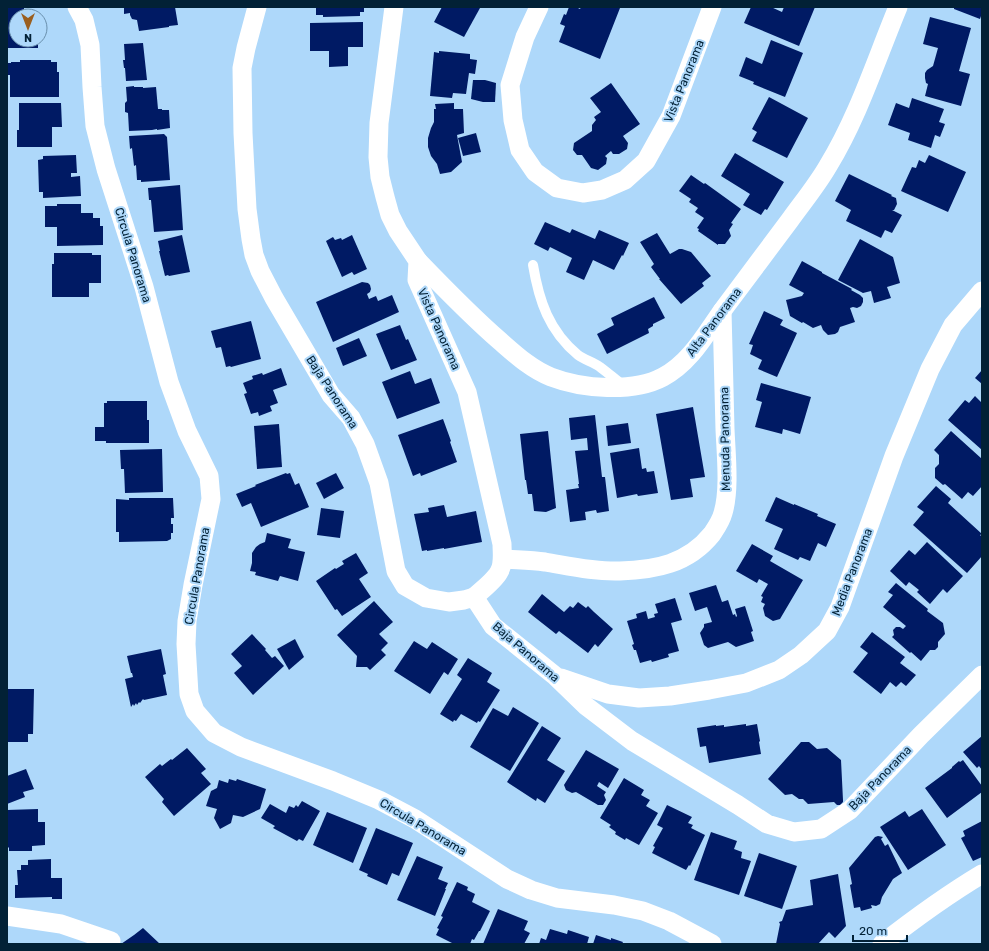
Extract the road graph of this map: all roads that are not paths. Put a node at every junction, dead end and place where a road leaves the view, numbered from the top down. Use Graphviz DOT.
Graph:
graph roads {
  1 [pos="76,7"];
  2 [pos="257,7"];
  3 [pos="394,7"];
  4 [pos="539,7"];
  5 [pos="712,7"];
  6 [pos="898,7"];
  7 [pos="418,261"];
  8 [pos="533,265"];
  9 [pos="982,291"];
  10 [pos="722,311"];
  11 [pos="624,386"];
  12 [pos="503,559"];
  13 [pos="474,597"];
  14 [pos="554,675"];
  15 [pos="982,675"];
  16 [pos="982,874"];
  17 [pos="7,916"];
  18 [pos="111,941"];
  19 [pos="712,944"];
  20 [pos="882,944"];
  1 -- 19 [label="street, Circula Panorama"];
  2 -- 13 [label="street, Baja Panorama"];
  3 -- 7 [label="street"];
  4 -- 5 [label="street, Vista Panorama"];
  6 -- 10 [label="street, Alta Panorama"];
  7 -- 11 [label="street, Alta Panorama"];
  7 -- 12 [label="street, Vista Panorama"];
  8 -- 11 [label="lane"];
  9 -- 14 [label="street, Media Panorama"];
  10 -- 11 [label="street, Alta Panorama"];
  10 -- 12 [label="street, Menuda Panorama"];
  12 -- 13 [label="street"];
  13 -- 14 [label="street, Baja Panorama"];
  14 -- 15 [label="street, Baja Panorama"];
  16 -- 20 [label="street"];
  17 -- 18 [label="street"];
}
